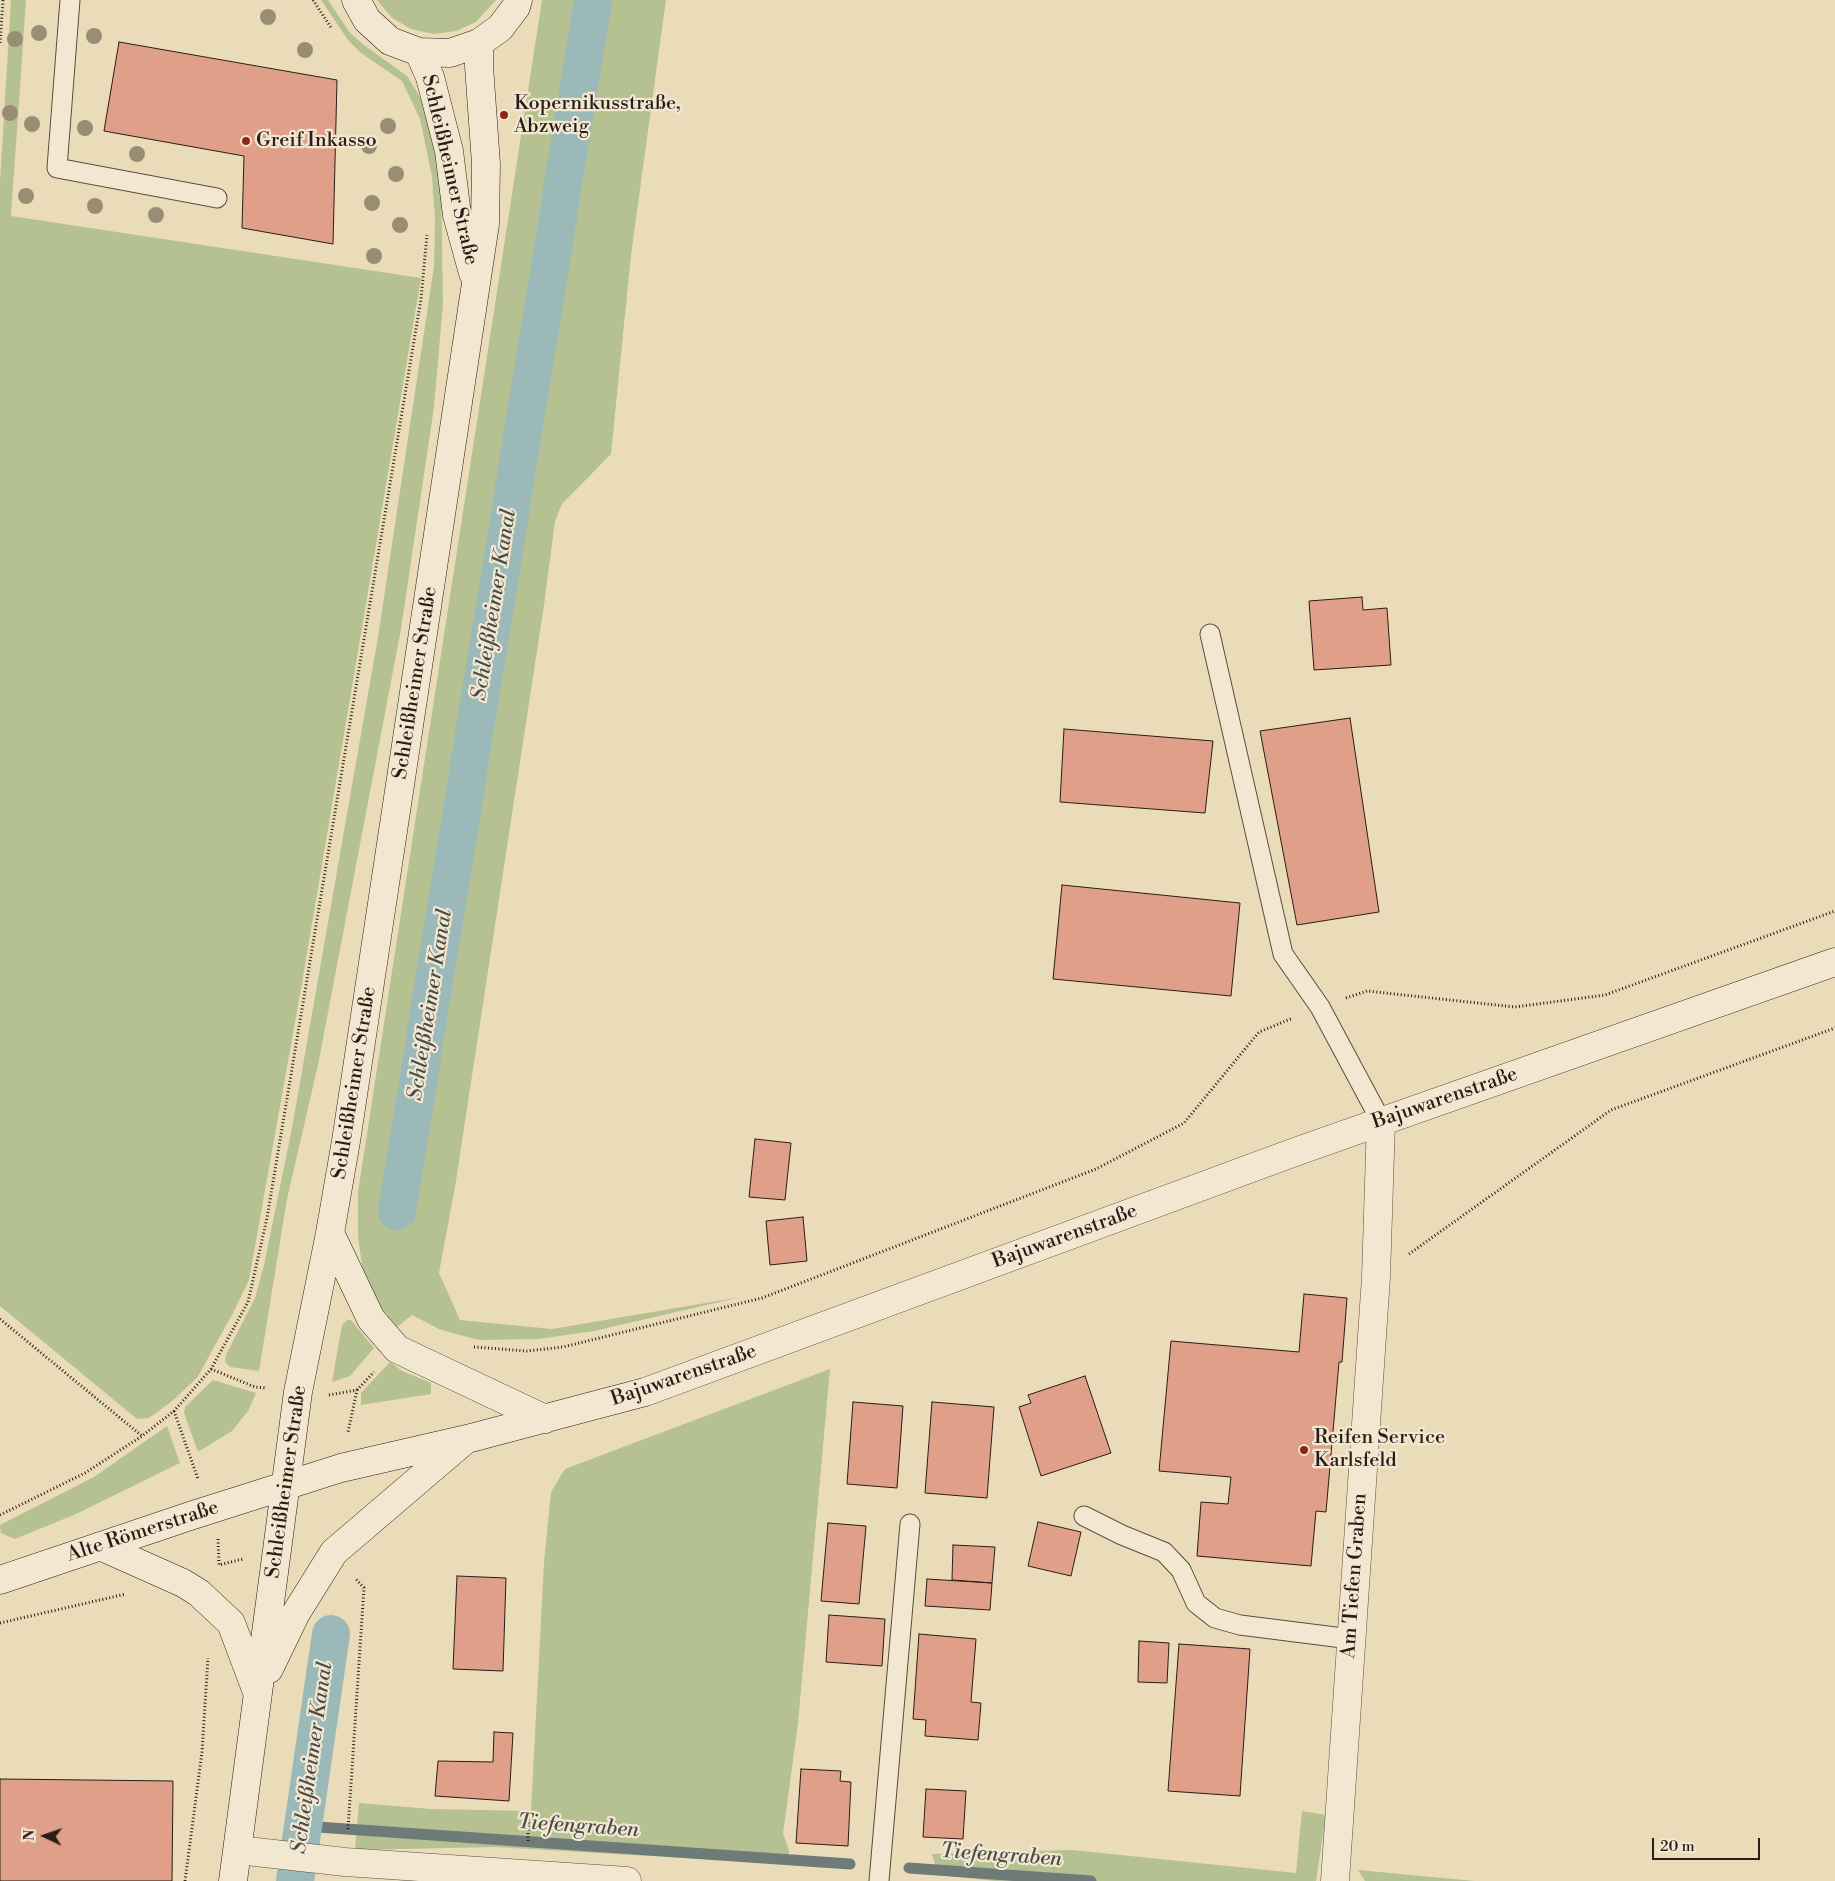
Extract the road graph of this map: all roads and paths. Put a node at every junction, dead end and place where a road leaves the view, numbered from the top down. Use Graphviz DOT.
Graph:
graph roads {
  1 [pos="3,0"];
  2 [pos="70,0"];
  3 [pos="313,0"];
  4 [pos="356,0"];
  5 [pos="518,0"];
  6 [pos="338,37"];
  7 [pos="0,43"];
  8 [pos="479,43"];
  9 [pos="419,52"];
  10 [pos="217,198"];
  11 [pos="427,233"];
  12 [pos="476,285"];
  13 [pos="1210,634"];
  14 [pos="1835,911"];
  15 [pos="1835,962"];
  16 [pos="1320,1007"];
  17 [pos="1835,1028"];
  18 [pos="1381,1121"];
  19 [pos="330,1234"];
  20 [pos="1376,1277"];
  21 [pos="0,1319"];
  22 [pos="471,1347"];
  23 [pos="545,1419"];
  24 [pos="142,1436"];
  25 [pos="466,1439"];
  26 [pos="287,1485"];
  27 [pos="0,1515"];
  28 [pos="1084,1516"];
  29 [pos="910,1524"];
  30 [pos="100,1546"];
  31 [pos="219,1565"];
  32 [pos="0,1580"];
  33 [pos="199,1593"];
  34 [pos="129,1594"];
  35 [pos="0,1623"];
  36 [pos="1351,1639"];
  37 [pos="209,1653"];
  38 [pos="258,1693"];
  39 [pos="238,1850"];
  40 [pos="185,1881"];
  41 [pos="233,1881"];
  42 [pos="627,1881"];
  43 [pos="879,1881"];
  44 [pos="1335,1881"];
  1 -- 7 [label="path"];
  2 -- 10 [label="lane"];
  3 -- 6 [label="path"];
  4 -- 9 [label="main road, Schleißheimer Straße"];
  5 -- 8 [label="main road"];
  8 -- 9 [label="main road"];
  8 -- 12 [label="main road, Schleißheimer Straße"];
  9 -- 12 [label="main road, Schleißheimer Straße"];
  11 -- 24 [label="path"];
  12 -- 19 [label="main road, Schleißheimer Straße"];
  13 -- 16 [label="lane"];
  14 -- 16 [label="path"];
  15 -- 18 [label="main road, Bajuwarenstraße"];
  16 -- 18 [label="lane"];
  16 -- 22 [label="path"];
  17 -- 20 [label="path"];
  18 -- 20 [label="main road, Am Tiefen Graben"];
  18 -- 23 [label="main road, Bajuwarenstraße"];
  19 -- 23 [label="main road"];
  19 -- 26 [label="main road, Schleißheimer Straße"];
  20 -- 36 [label="main road, Am Tiefen Graben"];
  21 -- 24 [label="path"];
  23 -- 25 [label="main road, Bajuwarenstraße"];
  24 -- 27 [label="path"];
  25 -- 26 [label="main road, Bajuwarenstraße"];
  25 -- 38 [label="main road"];
  26 -- 30 [label="main road, Alte Römerstraße"];
  26 -- 38 [label="main road, Schleißheimer Straße"];
  28 -- 36 [label="lane"];
  29 -- 43 [label="lane"];
  30 -- 32 [label="main road, Alte Römerstraße"];
  30 -- 33 [label="main road"];
  31 -- 33 [label="path"];
  33 -- 38 [label="main road"];
  34 -- 35 [label="path"];
  36 -- 44 [label="main road, Am Tiefen Graben"];
  37 -- 40 [label="path"];
  38 -- 39 [label="main road, Schleißheimer Straße"];
  39 -- 41 [label="main road, Schleißheimer Straße"];
  39 -- 42 [label="main road"];
}
